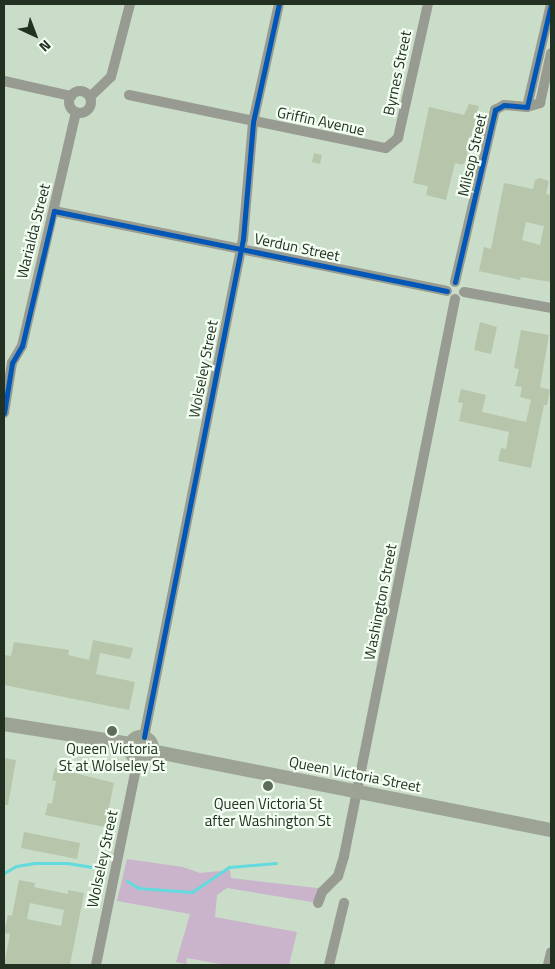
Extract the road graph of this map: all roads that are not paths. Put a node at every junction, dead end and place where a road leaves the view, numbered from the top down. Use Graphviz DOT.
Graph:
graph roads {
  1 [pos="130,4"];
  2 [pos="279,4"];
  3 [pos="428,4"];
  4 [pos="551,4"];
  5 [pos="551,53"];
  6 [pos="4,81"];
  7 [pos="128,95"];
  8 [pos="71,96"];
  9 [pos="90,97"];
  10 [pos="527,107"];
  11 [pos="76,112"];
  12 [pos="253,122"];
  13 [pos="390,146"];
  14 [pos="54,211"];
  15 [pos="240,248"];
  16 [pos="455,282"];
  17 [pos="464,292"];
  18 [pos="451,295"];
  19 [pos="551,308"];
  20 [pos="8,362"];
  21 [pos="4,414"];
  22 [pos="4,724"];
  23 [pos="144,737"];
  24 [pos="130,744"];
  25 [pos="152,750"];
  26 [pos="138,759"];
  27 [pos="357,791"];
  28 [pos="551,830"];
  29 [pos="318,903"];
  30 [pos="344,903"];
  31 [pos="551,952"];
  32 [pos="96,965"];
  33 [pos="329,965"];
  34 [pos="548,965"];
  1 -- 9 [label="street"];
  2 -- 12 [label="street, Wolseley Street"];
  3 -- 13 [label="street, Byrnes Street"];
  4 -- 10 [label="street"];
  5 -- 10 [label="street"];
  6 -- 8 [label="street"];
  7 -- 12 [label="street, Griffin Avenue"];
  8 -- 9 [label="street"];
  8 -- 11 [label="street"];
  9 -- 11 [label="street"];
  10 -- 16 [label="street, Milsop Street"];
  11 -- 14 [label="street, Warialda Street"];
  12 -- 13 [label="street, Griffin Avenue"];
  12 -- 15 [label="street, Wolseley Street"];
  14 -- 15 [label="street, Verdun Street"];
  14 -- 20 [label="street, Warialda Street"];
  15 -- 18 [label="street, Verdun Street"];
  15 -- 23 [label="street, Wolseley Street"];
  16 -- 17 [label="street"];
  16 -- 18 [label="street"];
  17 -- 18 [label="street"];
  17 -- 19 [label="street"];
  18 -- 27 [label="street, Washington Street"];
  20 -- 21 [label="street, Warialda Street"];
  22 -- 24 [label="main road"];
  23 -- 24 [label="main road"];
  23 -- 25 [label="main road"];
  24 -- 26 [label="main road"];
  25 -- 26 [label="main road"];
  25 -- 27 [label="main road, Queen Victoria Street"];
  26 -- 32 [label="street, Wolseley Street"];
  27 -- 28 [label="main road, Queen Victoria Street"];
  27 -- 29 [label="street, Washington Street"];
  30 -- 33 [label="street"];
  31 -- 34 [label="street"];
}
